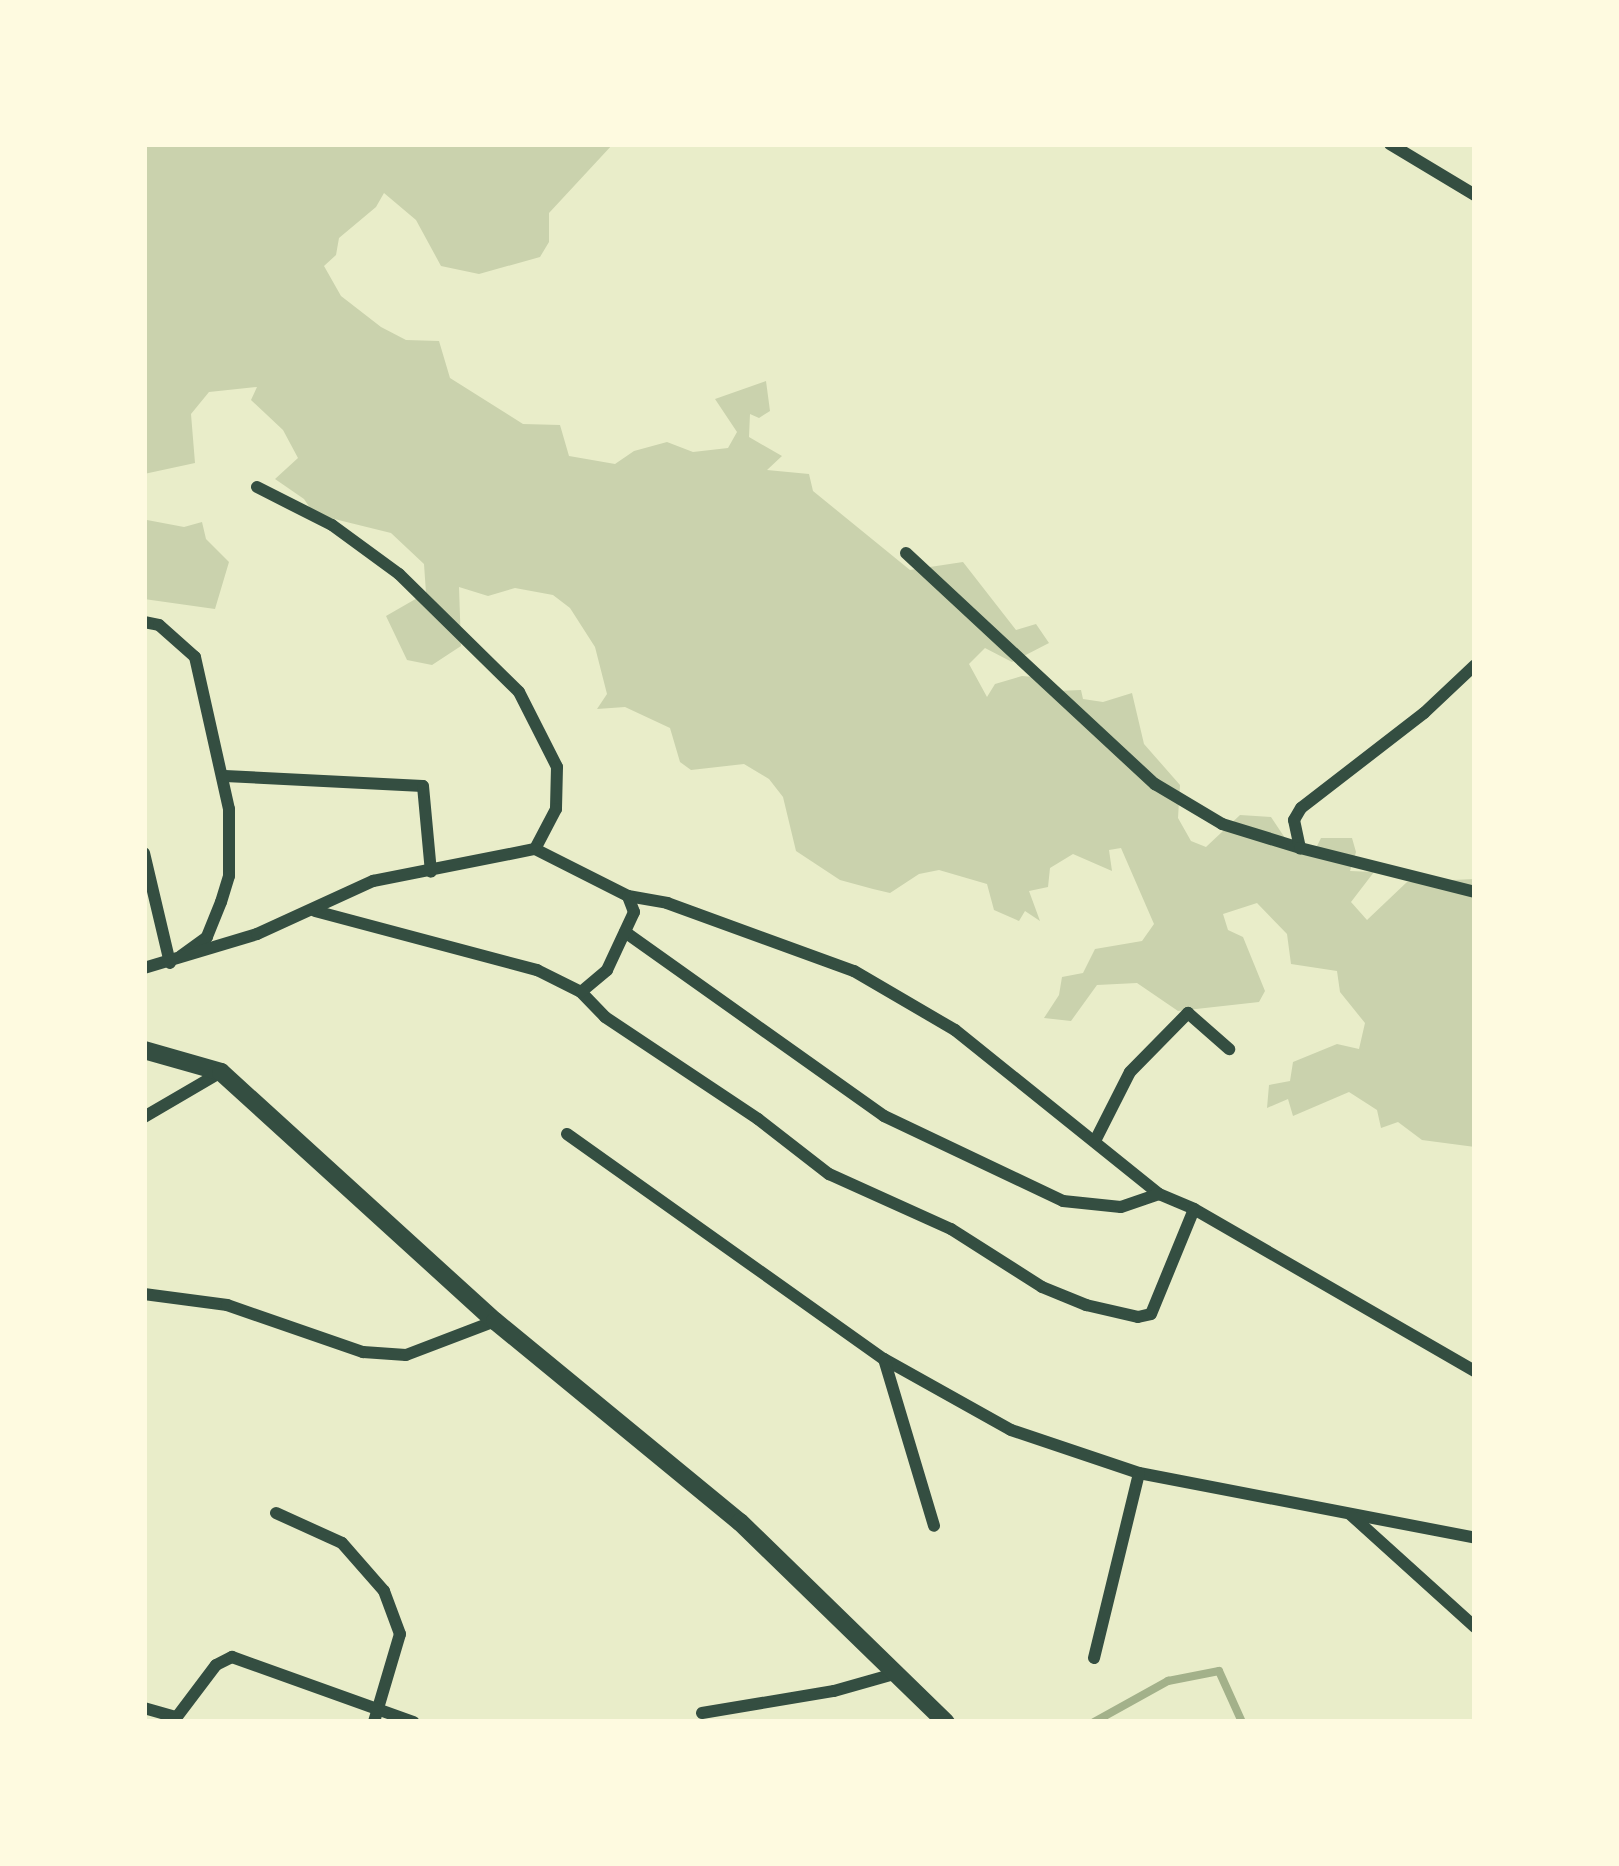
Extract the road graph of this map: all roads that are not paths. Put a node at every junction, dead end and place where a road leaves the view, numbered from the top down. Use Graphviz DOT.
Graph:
graph roads {
  1 [pos="1390,144"];
  2 [pos="1475,195"];
  3 [pos="257,487"];
  4 [pos="906,553"];
  5 [pos="151,623"];
  6 [pos="1475,665"];
  7 [pos="225,776"];
  8 [pos="1300,848"];
  9 [pos="535,849"];
  10 [pos="144,854"];
  11 [pos="431,872"];
  12 [pos="1475,892"];
  13 [pos="628,896"];
  14 [pos="314,911"];
  15 [pos="625,932"];
  16 [pos="170,963"];
  17 [pos="144,968"];
  18 [pos="581,992"];
  19 [pos="1229,1049"];
  20 [pos="144,1050"];
  21 [pos="221,1072"];
  22 [pos="144,1117"];
  23 [pos="567,1134"];
  24 [pos="1094,1141"];
  25 [pos="1159,1194"];
  26 [pos="1195,1209"];
  27 [pos="144,1294"];
  28 [pos="495,1321"];
  29 [pos="884,1359"];
  30 [pos="1475,1371"];
  31 [pos="1139,1473"];
  32 [pos="1345,1510"];
  33 [pos="276,1513"];
  34 [pos="934,1526"];
  35 [pos="1475,1538"];
  36 [pos="1475,1627"];
  37 [pos="1094,1658"];
  38 [pos="898,1672"];
  39 [pos="144,1708"];
  40 [pos="702,1713"];
  41 [pos="376,1717"];
  42 [pos="175,1719"];
  43 [pos="414,1722"];
  44 [pos="946,1722"];
  1 -- 2 [label="street"];
  3 -- 9 [label="street"];
  4 -- 8 [label="street"];
  5 -- 7 [label="street"];
  6 -- 8 [label="street"];
  7 -- 11 [label="street"];
  7 -- 16 [label="street"];
  8 -- 12 [label="street"];
  9 -- 11 [label="street"];
  9 -- 13 [label="street"];
  10 -- 16 [label="street"];
  11 -- 14 [label="street"];
  13 -- 15 [label="street"];
  13 -- 24 [label="street"];
  14 -- 16 [label="street"];
  14 -- 18 [label="street"];
  15 -- 18 [label="street"];
  15 -- 25 [label="street"];
  16 -- 17 [label="street"];
  18 -- 26 [label="street"];
  19 -- 24 [label="street"];
  20 -- 21 [label="street"];
  21 -- 22 [label="street"];
  21 -- 28 [label="street"];
  23 -- 29 [label="street"];
  24 -- 25 [label="street"];
  25 -- 26 [label="street"];
  26 -- 30 [label="street"];
  27 -- 28 [label="street"];
  28 -- 38 [label="street"];
  29 -- 31 [label="street"];
  29 -- 34 [label="street"];
  31 -- 32 [label="street"];
  31 -- 37 [label="street"];
  32 -- 35 [label="street"];
  32 -- 36 [label="street"];
  33 -- 41 [label="street"];
  38 -- 40 [label="street"];
  38 -- 44 [label="street"];
  39 -- 42 [label="street"];
  41 -- 42 [label="street"];
  41 -- 43 [label="street"];
}
